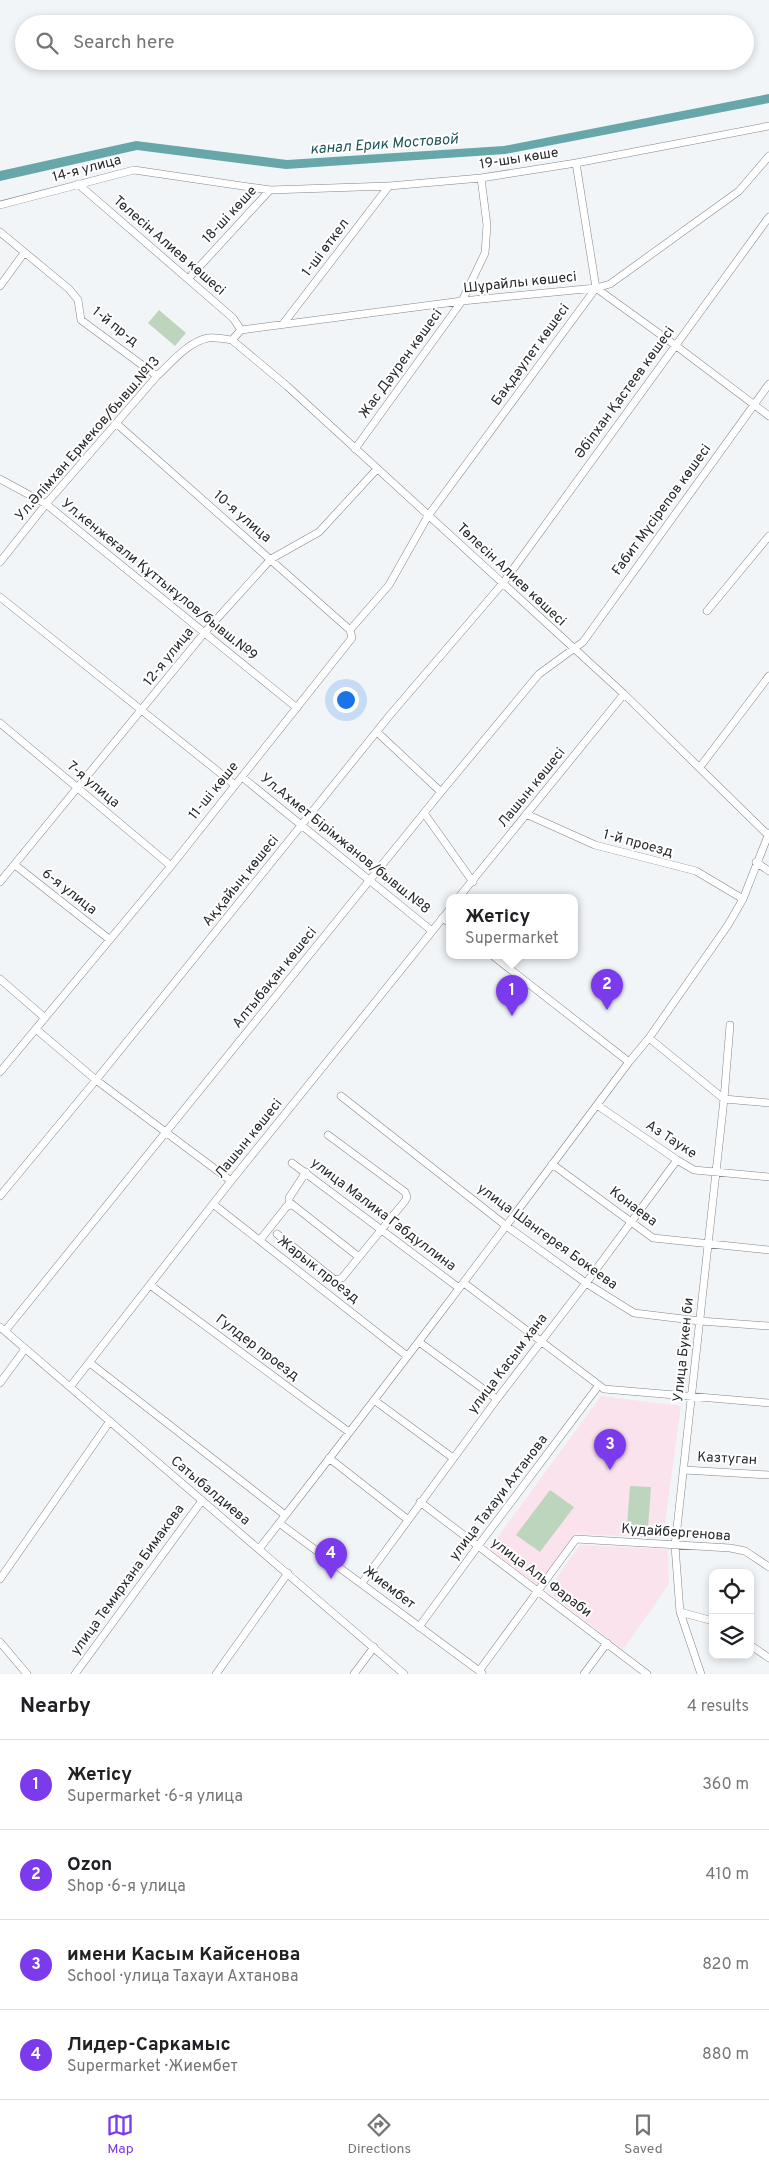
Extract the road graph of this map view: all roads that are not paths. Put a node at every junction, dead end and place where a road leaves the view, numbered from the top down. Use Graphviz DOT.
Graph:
graph roads {
  1 [pos="769,126"];
  2 [pos="769,156"];
  3 [pos="576,163"];
  4 [pos="481,178"];
  5 [pos="78,184"];
  6 [pos="389,186"];
  7 [pos="270,190"];
  8 [pos="0,205"];
  9 [pos="769,217"];
  10 [pos="0,232"];
  11 [pos="24,253"];
  12 [pos="188,279"];
  13 [pos="0,286"];
  14 [pos="596,288"];
  15 [pos="462,301"];
  16 [pos="283,324"];
  17 [pos="241,330"];
  18 [pos="232,340"];
  19 [pos="675,345"];
  20 [pos="157,376"];
  21 [pos="769,384"];
  22 [pos="754,404"];
  23 [pos="769,416"];
  24 [pos="116,424"];
  25 [pos="355,449"];
  26 [pos="377,469"];
  27 [pos="0,479"];
  28 [pos="46,504"];
  29 [pos="428,516"];
  30 [pos="769,536"];
  31 [pos="271,559"];
  32 [pos="0,562"];
  33 [pos="503,583"];
  34 [pos="0,597"];
  35 [pos="707,610"];
  36 [pos="350,630"];
  37 [pos="205,632"];
  38 [pos="572,649"];
  39 [pos="769,676"];
  40 [pos="624,694"];
  41 [pos="297,708"];
  42 [pos="142,710"];
  43 [pos="0,723"];
  44 [pos="377,732"];
  45 [pos="700,767"];
  46 [pos="242,777"];
  47 [pos="235,785"];
  48 [pos="78,788"];
  49 [pos="441,792"];
  50 [pos="424,813"];
  51 [pos="526,814"];
  52 [pos="302,826"];
  53 [pos="768,833"];
  54 [pos="756,862"];
  55 [pos="15,865"];
  56 [pos="171,866"];
  57 [pos="769,871"];
  58 [pos="0,882"];
  59 [pos="370,882"];
  60 [pos="472,882"];
  61 [pos="462,894"];
  62 [pos="742,899"];
  63 [pos="446,914"];
  64 [pos="442,918"];
  65 [pos="446,920"];
  66 [pos="432,931"];
  67 [pos="108,939"];
  68 [pos="497,959"];
  69 [pos="0,979"];
  70 [pos="45,1018"];
  71 [pos="730,1025"];
  72 [pos="37,1030"];
  73 [pos="649,1038"];
  74 [pos="629,1062"];
  75 [pos="0,1072"];
  76 [pos="96,1080"];
  77 [pos="341,1096"];
  78 [pos="724,1099"];
  79 [pos="769,1103"];
  80 [pos="597,1105"];
  81 [pos="166,1132"];
  82 [pos="328,1135"];
  83 [pos="677,1160"];
  84 [pos="292,1162"];
  85 [pos="552,1164"];
  86 [pos="306,1172"];
  87 [pos="716,1173"];
  88 [pos="769,1177"];
  89 [pos="231,1182"];
  90 [pos="0,1196"];
  91 [pos="213,1204"];
  92 [pos="291,1204"];
  93 [pos="631,1220"];
  94 [pos="505,1225"];
  95 [pos="381,1230"];
  96 [pos="277,1234"];
  97 [pos="260,1240"];
  98 [pos="708,1243"];
  99 [pos="769,1250"];
  100 [pos="359,1257"];
  101 [pos="586,1283"];
  102 [pos="150,1285"];
  103 [pos="461,1286"];
  104 [pos="700,1321"];
  105 [pos="769,1326"];
  106 [pos="2,1329"];
  107 [pos="540,1341"];
  108 [pos="419,1342"];
  109 [pos="25,1349"];
  110 [pos="407,1356"];
  111 [pos="90,1363"];
  112 [pos="0,1383"];
  113 [pos="599,1385"];
  114 [pos="70,1387"];
  115 [pos="691,1398"];
  116 [pos="497,1399"];
  117 [pos="374,1400"];
  118 [pos="769,1403"];
  119 [pos="110,1421"];
  120 [pos="349,1432"];
  121 [pos="329,1458"];
  122 [pos="453,1458"];
  123 [pos="684,1470"];
  124 [pos="769,1474"];
  125 [pos="201,1502"];
  126 [pos="420,1502"];
  127 [pos="286,1515"];
  128 [pos="408,1518"];
  129 [pos="279,1523"];
  130 [pos="478,1546"];
  131 [pos="675,1546"];
  132 [pos="259,1548"];
  133 [pos="769,1567"];
  134 [pos="288,1573"];
  135 [pos="0,1579"];
  136 [pos="362,1584"];
  137 [pos="537,1591"];
  138 [pos="680,1612"];
  139 [pos="709,1621"];
  140 [pos="419,1627"];
  141 [pos="0,1642"];
  142 [pos="607,1643"];
  143 [pos="374,1647"];
  144 [pos="754,1649"];
  145 [pos="769,1658"];
  146 [pos="481,1673"];
  147 [pos="28,1674"];
  148 [pos="75,1674"];
  149 [pos="216,1674"];
  150 [pos="354,1674"];
  151 [pos="404,1674"];
  152 [pos="584,1674"];
  153 [pos="647,1674"];
  154 [pos="701,1674"];
  1 -- 3 [label="street, 19-шы көше"];
  2 -- 14 [label="street, Шұрайлы көшесі"];
  3 -- 4 [label="street, 19-шы көше"];
  3 -- 14 [label="street"];
  4 -- 6 [label="street, 19-шы көше"];
  4 -- 15 [label="street, Жас Дәурен көшесі"];
  5 -- 7 [label="street, 14-я улица"];
  5 -- 8 [label="street, 14-я улица"];
  5 -- 12 [label="street, Төлесін Алиев көшесі"];
  6 -- 7 [label="street, 19-шы көше"];
  6 -- 16 [label="street, 1-шi өткел"];
  7 -- 12 [label="street, 18-ші көше"];
  9 -- 19 [label="street, Әбілхан Қастеев көшесi"];
  10 -- 11 [label="street, 1-й пр-д"];
  11 -- 13 [label="street"];
  11 -- 20 [label="street, 1-й пр-д"];
  12 -- 17 [label="street, Төлесін Алиев көшесі"];
  14 -- 15 [label="street, Шұрайлы көшесі"];
  14 -- 19 [label="street"];
  14 -- 29 [label="street, Бақдәулет көшесi"];
  15 -- 16 [label="street, Шұрайлы көшесі"];
  15 -- 25 [label="street, Жас Дәурен көшесі"];
  16 -- 17 [label="street, Шұрайлы көшесі"];
  17 -- 18 [label="street"];
  18 -- 20 [label="street, Ул.Әлімхан Ермеков/бывш.№13"];
  18 -- 25 [label="street, Төлесін Алиев көшесі"];
  19 -- 22 [label="street"];
  19 -- 33 [label="street, Әбілхан Қастеев көшесi"];
  20 -- 24 [label="street, Ул.Әлімхан Ермеков/бывш.№13"];
  21 -- 22 [label="street, Ғабит Мүсірепов көшесi"];
  22 -- 23 [label="street"];
  22 -- 38 [label="street, Ғабит Мүсірепов көшесi"];
  24 -- 28 [label="street, Ул.Әлімхан Ермеков/бывш.№13"];
  24 -- 31 [label="street, 10-я улица"];
  25 -- 26 [label="street, Төлесін Алиев көшесі"];
  26 -- 29 [label="street, Төлесін Алиев көшесі"];
  26 -- 31 [label="street, 12-я улица"];
  27 -- 28 [label="street, Ул.кенжеғали Құттығұлов/бывш.№9"];
  28 -- 32 [label="street, Ул.Әлімхан Ермеков/бывш.№13"];
  28 -- 37 [label="street, Ул.кенжеғали Құттығұлов/бывш.№9"];
  29 -- 33 [label="street, Төлесін Алиев көшесі"];
  29 -- 36 [label="street, 11-ші көше"];
  30 -- 35 [label="street"];
  31 -- 36 [label="street, 10-я улица"];
  31 -- 37 [label="street, 12-я улица"];
  33 -- 38 [label="street, Төлесін Алиев көшесі"];
  33 -- 44 [label="street, Аққайың көшесі"];
  34 -- 42 [label="street"];
  36 -- 41 [label="street, 11-ші көше"];
  37 -- 41 [label="street, Ул.кенжеғали Құттығұлов/бывш.№9"];
  37 -- 42 [label="street, 12-я улица"];
  38 -- 40 [label="street, Төлесін Алиев көшесі"];
  38 -- 49 [label="street, Алтыбақан көшесі"];
  39 -- 45 [label="street"];
  40 -- 45 [label="street, Төлесін Алиев көшесі"];
  40 -- 51 [label="street, Лашын көшесі"];
  41 -- 46 [label="street, 11-ші көше"];
  42 -- 47 [label="street"];
  42 -- 48 [label="street, 12-я улица"];
  43 -- 48 [label="street, 7-я улица"];
  44 -- 49 [label="street"];
  44 -- 52 [label="street, Аққайың көшесі"];
  45 -- 53 [label="street, Төлесін Алиев көшесі"];
  46 -- 47 [label="street, 11-ші көше"];
  46 -- 52 [label="street, Ул.Ахмет Бірімжанов/бывш.№8"];
  47 -- 56 [label="street, 11-ші көше"];
  48 -- 55 [label="street, 12-я улица"];
  48 -- 56 [label="street, 7-я улица"];
  49 -- 50 [label="street, Алтыбақан көшесі"];
  50 -- 59 [label="street, Алтыбақан көшесі"];
  50 -- 60 [label="street"];
  51 -- 60 [label="street, Лашын көшесі"];
  51 -- 62 [label="street, 1-й проезд"];
  52 -- 59 [label="street, Ул.Ахмет Бірімжанов/бывш.№8"];
  52 -- 76 [label="street, Аққайың көшесі"];
  53 -- 54 [label="street"];
  54 -- 57 [label="street"];
  54 -- 62 [label="street"];
  55 -- 58 [label="street, 12-я улица"];
  55 -- 67 [label="street, 6-я улица"];
  56 -- 67 [label="street, 11-ші көше"];
  59 -- 66 [label="street, Ул.Ахмет Бірімжанов/бывш.№8"];
  59 -- 81 [label="street, Алтыбақан көшесі"];
  60 -- 61 [label="street, Лашын көшесі"];
  62 -- 73 [label="street"];
  63 -- 64 [label="street, Лашын көшесі"];
  64 -- 65 [label="street"];
  64 -- 66 [label="street, Лашын көшесі"];
  66 -- 89 [label="street, Лашын көшесі"];
  67 -- 70 [label="street, 11-ші көше"];
  68 -- 74 [label="street"];
  69 -- 70 [label="street"];
  70 -- 72 [label="street, 11-ші көше"];
  71 -- 78 [label="street, Улица Букен би"];
  72 -- 75 [label="street, 11-ші көше"];
  72 -- 76 [label="street"];
  73 -- 74 [label="street"];
  73 -- 78 [label="street"];
  74 -- 80 [label="street"];
  76 -- 81 [label="street"];
  76 -- 90 [label="street, Аққайың көшесі"];
  77 -- 94 [label="street, улица Шангерея Бокеева"];
  78 -- 79 [label="street"];
  78 -- 87 [label="street, Улица Букен би"];
  80 -- 83 [label="street, Аз Тауке"];
  80 -- 85 [label="street"];
  81 -- 89 [label="street"];
  81 -- 106 [label="street, Алтыбақан көшесі"];
  82 -- 95 [label="street"];
  83 -- 87 [label="street, Аз Тауке"];
  83 -- 93 [label="street, улица Касым хана"];
  84 -- 86 [label="street, улица Малика Габдуллина"];
  85 -- 93 [label="street, Конаева"];
  85 -- 94 [label="street"];
  86 -- 92 [label="street"];
  86 -- 95 [label="street, улица Малика Габдуллина"];
  87 -- 88 [label="street, Аз Тауке"];
  87 -- 98 [label="street, Улица Букен би"];
  89 -- 91 [label="street, Лашын көшесі"];
  91 -- 97 [label="street, Жарык проезд"];
  91 -- 102 [label="street, Лашын көшесі"];
  92 -- 97 [label="street"];
  92 -- 100 [label="street"];
  93 -- 98 [label="street, Конаева"];
  93 -- 101 [label="street, улица Касым хана"];
  94 -- 101 [label="street, улица Шангерея Бокеева"];
  94 -- 103 [label="street"];
  95 -- 100 [label="street"];
  95 -- 103 [label="street, улица Малика Габдуллина"];
  96 -- 100 [label="street"];
  97 -- 110 [label="street, Жарык проезд"];
  98 -- 99 [label="street, Конаева"];
  98 -- 104 [label="street, Улица Букен би"];
  101 -- 104 [label="street, улица Шангерея Бокеева"];
  101 -- 107 [label="street, улица Касым хана"];
  102 -- 111 [label="street, Лашын көшесі"];
  102 -- 120 [label="street, Гулдер проезд"];
  103 -- 107 [label="street, улица Малика Габдуллина"];
  103 -- 108 [label="street"];
  104 -- 105 [label="street, улица Шангерея Бокеева"];
  104 -- 115 [label="street, Улица Букен би"];
  106 -- 109 [label="street, Сатыбалдиева"];
  107 -- 113 [label="street, улица Малика Габдуллина"];
  107 -- 116 [label="street, улица Касым хана"];
  108 -- 110 [label="street"];
  108 -- 116 [label="street"];
  109 -- 112 [label="street"];
  109 -- 114 [label="street, Сатыбалдиева"];
  110 -- 117 [label="street"];
  111 -- 114 [label="street, Лашын көшесі"];
  111 -- 127 [label="street"];
  113 -- 115 [label="street, улица Малика Габдуллина"];
  113 -- 130 [label="street, улица Тахауи Ахтанова"];
  114 -- 119 [label="street, Сатыбалдиева"];
  115 -- 118 [label="street, улица Малика Габдуллина"];
  115 -- 123 [label="street, Улица Букен би"];
  116 -- 122 [label="street, улица Касым хана"];
  117 -- 120 [label="street"];
  117 -- 122 [label="street"];
  119 -- 125 [label="street, Сатыбалдиева"];
  119 -- 135 [label="street"];
  120 -- 121 [label="street"];
  121 -- 127 [label="street"];
  121 -- 128 [label="street"];
  122 -- 126 [label="street, улица Касым хана"];
  123 -- 124 [label="street, Казтуган"];
  123 -- 131 [label="street, Улица Букен би"];
  125 -- 132 [label="street, Сатыбалдиева"];
  125 -- 148 [label="street, улица Темирхана Бимакова"];
  126 -- 128 [label="street, улица Касым хана"];
  126 -- 130 [label="street, улица Аль Фараби"];
  127 -- 129 [label="street"];
  128 -- 136 [label="street, улица Касым хана"];
  129 -- 132 [label="street"];
  129 -- 136 [label="street, Жиембет"];
  130 -- 137 [label="street, улица Аль Фараби"];
  130 -- 140 [label="street, улица Тахауи Ахтанова"];
  131 -- 133 [label="street, Кудайбергенова"];
  131 -- 137 [label="street, Кудайбергенова"];
  131 -- 138 [label="street, Улица Букен би"];
  132 -- 134 [label="street, Сатыбалдиева"];
  134 -- 143 [label="street, Сатыбалдиева"];
  134 -- 149 [label="street"];
  136 -- 140 [label="street, Жиембет"];
  137 -- 142 [label="street, улица Аль Фараби"];
  137 -- 146 [label="street"];
  138 -- 139 [label="street"];
  138 -- 154 [label="street, Улица Букен би"];
  140 -- 146 [label="street, Жиембет"];
  141 -- 147 [label="street"];
  142 -- 152 [label="street"];
  142 -- 153 [label="street, улица Аль Фараби"];
  143 -- 150 [label="street"];
  143 -- 151 [label="street, Сатыбалдиева"];
  144 -- 145 [label="street"];
}
